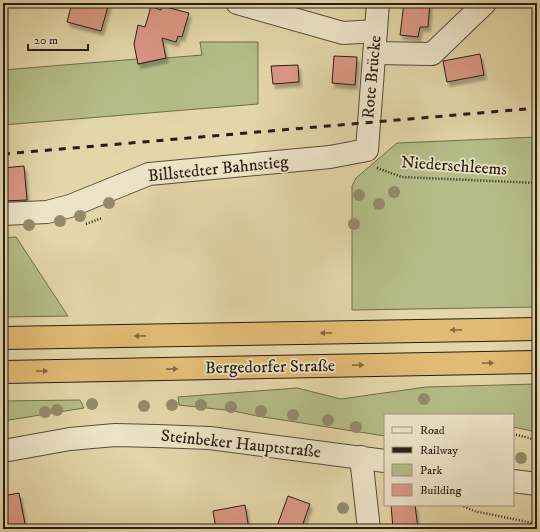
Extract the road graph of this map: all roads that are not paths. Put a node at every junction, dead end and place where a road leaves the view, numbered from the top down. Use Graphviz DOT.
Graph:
graph roads {
  1 [pos="237,3"];
  2 [pos="378,3"];
  3 [pos="485,3"];
  4 [pos="376,31"];
  5 [pos="375,53"];
  6 [pos="368,158"];
  7 [pos="3,214"];
  8 [pos="537,329"];
  9 [pos="3,338"];
  10 [pos="537,362"];
  11 [pos="3,372"];
  12 [pos="3,451"];
  13 [pos="361,457"];
  14 [pos="384,461"];
  15 [pos="514,481"];
  16 [pos="537,484"];
  17 [pos="369,529"];
  1 -- 4 [label="street"];
  2 -- 4 [label="street, Rote Brücke"];
  3 -- 5 [label="street"];
  4 -- 5 [label="street, Rote Brücke"];
  5 -- 6 [label="street, Rote Brücke"];
  6 -- 7 [label="street, Billstedter Bahnstieg"];
  8 -- 9 [label="highway, Bergedorfer Straße, one-way"];
  11 -- 10 [label="highway, Bergedorfer Straße, one-way"];
  12 -- 13 [label="street, Steinbeker Hauptstraße"];
  13 -- 14 [label="street, Steinbeker Hauptstraße"];
  13 -- 17 [label="street"];
  15 -- 16 [label="street"];
}
